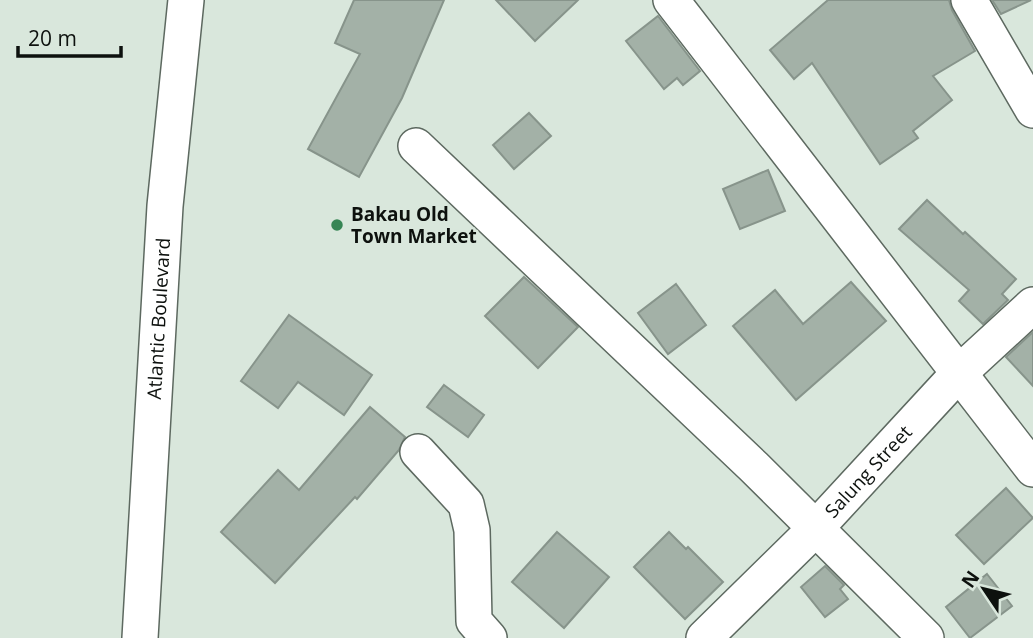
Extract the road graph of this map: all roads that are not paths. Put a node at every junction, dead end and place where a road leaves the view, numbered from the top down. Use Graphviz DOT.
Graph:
graph roads {
  1 [pos="186,0"];
  2 [pos="671,0"];
  3 [pos="969,0"];
  4 [pos="1033,110"];
  5 [pos="416,146"];
  6 [pos="1033,305"];
  7 [pos="959,373"];
  8 [pos="418,452"];
  9 [pos="1033,469"];
  10 [pos="815,529"];
  11 [pos="140,638"];
  12 [pos="489,638"];
  13 [pos="704,638"];
  14 [pos="926,638"];
  1 -- 11 [label="street, Atlantic Boulevard"];
  2 -- 7 [label="street"];
  3 -- 4 [label="street"];
  5 -- 10 [label="street"];
  6 -- 7 [label="street, Salung Street"];
  7 -- 9 [label="street"];
  7 -- 10 [label="street, Salung Street"];
  8 -- 12 [label="street"];
  10 -- 13 [label="street, Salung Street"];
  10 -- 14 [label="street"];
}
